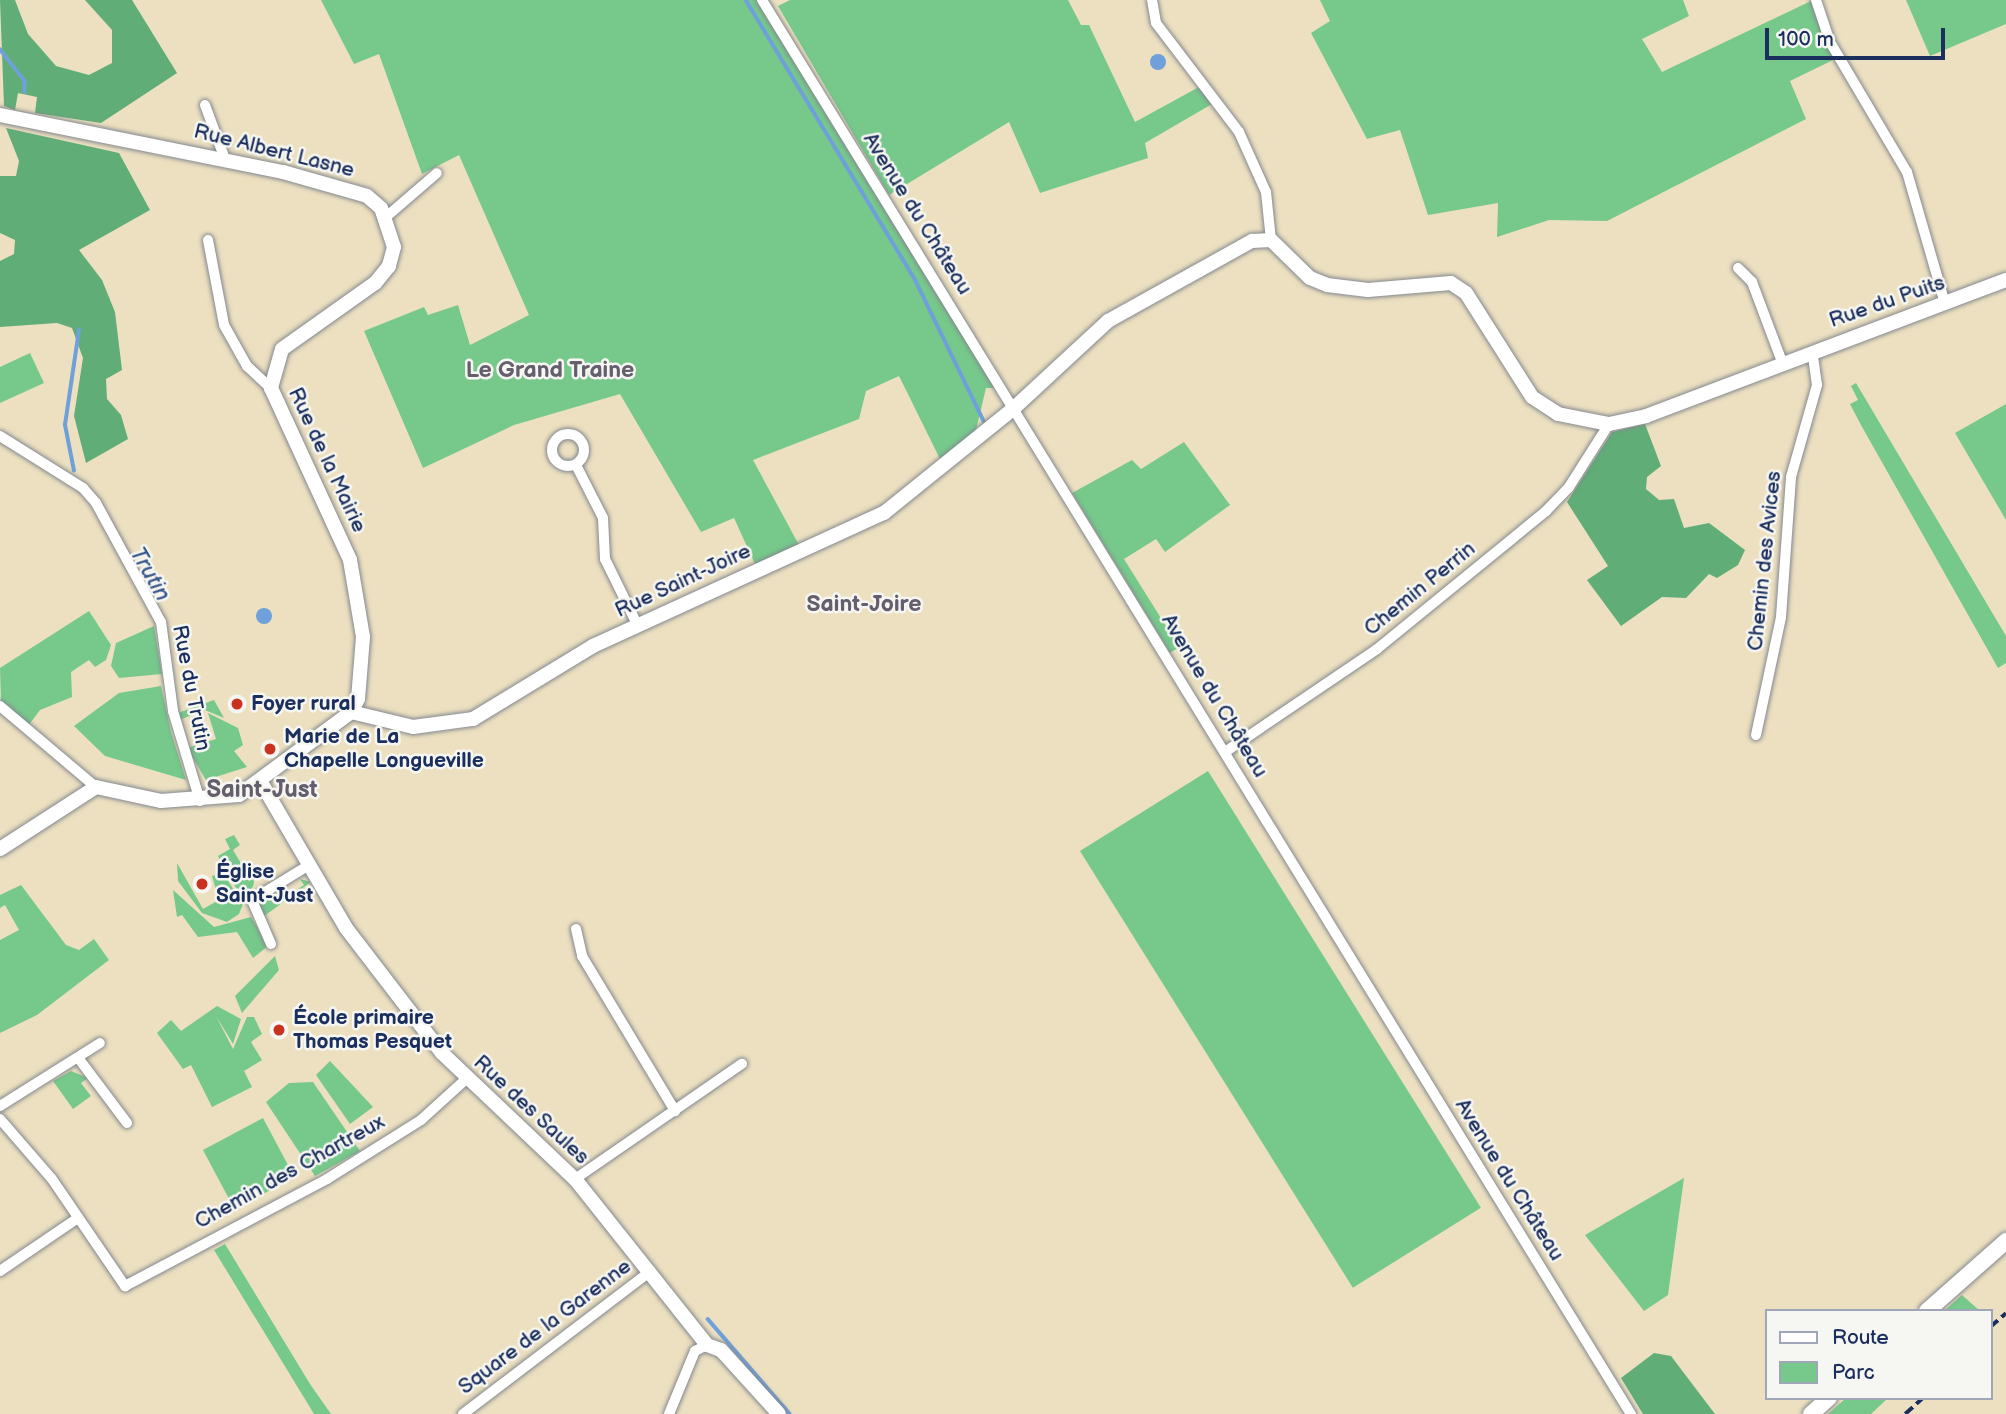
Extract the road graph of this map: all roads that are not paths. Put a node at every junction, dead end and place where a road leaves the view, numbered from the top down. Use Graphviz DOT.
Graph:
graph roads {
  1 [pos="762,0"];
  2 [pos="1152,0"];
  3 [pos="1816,0"];
  4 [pos="205,105"];
  5 [pos="0,115"];
  6 [pos="225,159"];
  7 [pos="437,173"];
  8 [pos="386,217"];
  9 [pos="208,240"];
  10 [pos="1271,240"];
  11 [pos="1738,268"];
  12 [pos="2006,280"];
  13 [pos="1945,304"];
  14 [pos="1812,351"];
  15 [pos="1782,362"];
  16 [pos="271,388"];
  17 [pos="1014,408"];
  18 [pos="1609,424"];
  19 [pos="0,436"];
  20 [pos="576,464"];
  21 [pos="637,625"];
  22 [pos="0,706"];
  23 [pos="351,712"];
  24 [pos="1756,735"];
  25 [pos="1225,752"];
  26 [pos="262,785"];
  27 [pos="96,787"];
  28 [pos="200,801"];
  29 [pos="0,849"];
  30 [pos="309,864"];
  31 [pos="576,929"];
  32 [pos="271,944"];
  33 [pos="100,1043"];
  34 [pos="79,1059"];
  35 [pos="742,1064"];
  36 [pos="466,1079"];
  37 [pos="0,1106"];
  38 [pos="675,1111"];
  39 [pos="0,1119"];
  40 [pos="127,1123"];
  41 [pos="575,1179"];
  42 [pos="78,1218"];
  43 [pos="2006,1241"];
  44 [pos="0,1271"];
  45 [pos="651,1271"];
  46 [pos="1929,1309"];
  47 [pos="707,1345"];
  48 [pos="1827,1400"];
  49 [pos="463,1414"];
  50 [pos="669,1414"];
  51 [pos="779,1414"];
  52 [pos="1631,1414"];
  53 [pos="1811,1414"];
  1 -- 17 [label="street, Avenue du Château"];
  2 -- 10 [label="street"];
  3 -- 13 [label="street"];
  4 -- 6 [label="street"];
  5 -- 6 [label="street, Rue Albert Lasne"];
  6 -- 8 [label="street, Rue Albert Lasne"];
  7 -- 8 [label="street"];
  8 -- 16 [label="street"];
  9 -- 16 [label="street, Rue de la Mairie"];
  10 -- 17 [label="street, Rue Saint-Joire"];
  10 -- 18 [label="street"];
  11 -- 15 [label="street"];
  12 -- 13 [label="street, Rue du Puits"];
  13 -- 14 [label="street, Rue du Puits"];
  14 -- 15 [label="street, Rue du Puits"];
  14 -- 24 [label="street, Chemin des Avices"];
  15 -- 18 [label="street, Rue du Puits"];
  16 -- 23 [label="street, Rue de la Mairie"];
  17 -- 21 [label="street, Rue Saint-Joire"];
  17 -- 25 [label="street, Avenue du Château"];
  18 -- 25 [label="street, Chemin Perrin"];
  19 -- 28 [label="street, Rue du Trutin"];
  20 -- 21 [label="street"];
  21 -- 23 [label="street, Rue Saint-Joire"];
  22 -- 27 [label="street"];
  23 -- 26 [label="street"];
  25 -- 52 [label="street, Avenue du Château"];
  26 -- 28 [label="street"];
  26 -- 30 [label="street, Rue des Saules"];
  27 -- 28 [label="street"];
  27 -- 29 [label="street"];
  30 -- 32 [label="street"];
  30 -- 36 [label="street, Rue des Saules"];
  31 -- 38 [label="street"];
  33 -- 34 [label="street"];
  34 -- 37 [label="street"];
  34 -- 40 [label="street"];
  35 -- 38 [label="street"];
  36 -- 41 [label="street, Rue des Saules"];
  36 -- 42 [label="street, Chemin des Chartreux"];
  38 -- 41 [label="street"];
  39 -- 42 [label="street"];
  41 -- 45 [label="street, Rue des Saules"];
  42 -- 44 [label="street"];
  43 -- 46 [label="main road"];
  45 -- 47 [label="street, Rue des Saules"];
  45 -- 49 [label="street, Square de la Garenne"];
  47 -- 50 [label="street"];
  47 -- 51 [label="street, Rue des Saules"];
  48 -- 53 [label="main road"];
}
